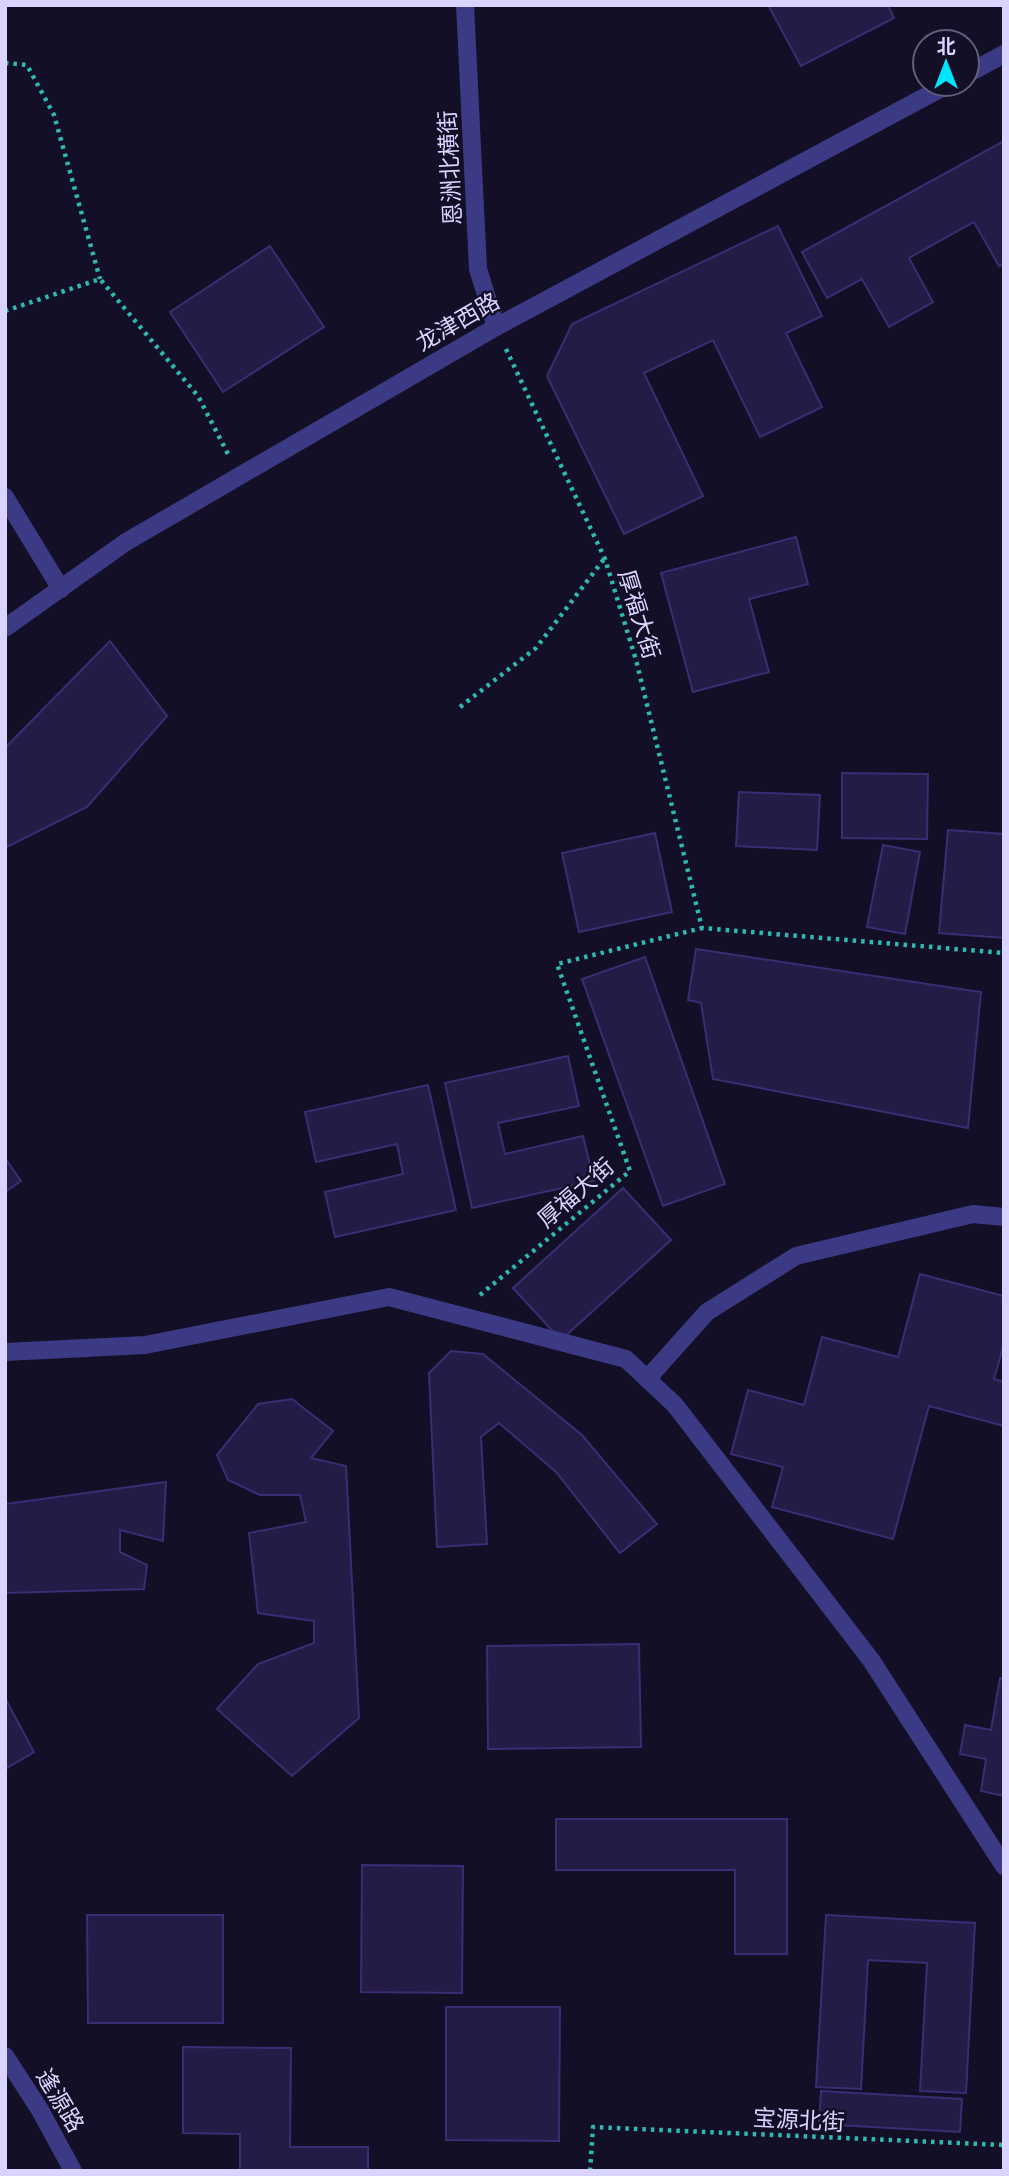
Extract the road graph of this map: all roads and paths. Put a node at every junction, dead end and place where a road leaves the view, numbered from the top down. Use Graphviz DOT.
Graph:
graph roads {
  1 [pos="465,5"];
  2 [pos="1004,54"];
  3 [pos="5,63"];
  4 [pos="981,66"];
  5 [pos="923,98"];
  6 [pos="100,279"];
  7 [pos="5,311"];
  8 [pos="496,327"];
  9 [pos="240,476"];
  10 [pos="5,497"];
  11 [pos="605,559"];
  12 [pos="61,589"];
  13 [pos="5,628"];
  14 [pos="460,707"];
  15 [pos="702,928"];
  16 [pos="1004,953"];
  17 [pos="1004,1217"];
  18 [pos="457,1314"];
  19 [pos="5,1352"];
  20 [pos="647,1379"];
  21 [pos="1004,1866"];
  22 [pos="5,2056"];
  23 [pos="1004,2145"];
  24 [pos="73,2171"];
  25 [pos="590,2171"];
  1 -- 8 [label="street, 恩洲北横街"];
  2 -- 4 [label="street"];
  3 -- 6 [label="path"];
  5 -- 8 [label="street, 龙津西路"];
  6 -- 7 [label="path"];
  6 -- 9 [label="path"];
  8 -- 9 [label="street, 龙津西路"];
  8 -- 11 [label="path, 厚福大街"];
  9 -- 12 [label="street, 龙津西路"];
  10 -- 12 [label="street"];
  11 -- 14 [label="path"];
  11 -- 15 [label="path, 厚福大街"];
  12 -- 13 [label="street, 龙津西路"];
  15 -- 16 [label="path, 厚福大街"];
  15 -- 18 [label="path, 厚福大街"];
  17 -- 20 [label="street"];
  18 -- 19 [label="street"];
  18 -- 20 [label="street"];
  20 -- 21 [label="street"];
  22 -- 24 [label="street, 逢源路"];
  23 -- 25 [label="path, 宝源北街"];
}
